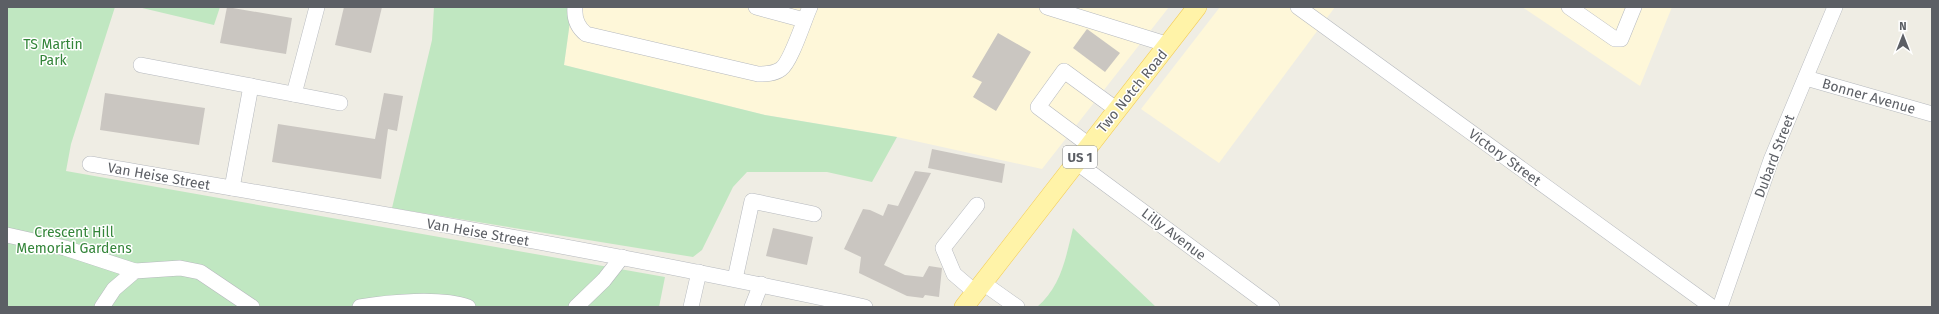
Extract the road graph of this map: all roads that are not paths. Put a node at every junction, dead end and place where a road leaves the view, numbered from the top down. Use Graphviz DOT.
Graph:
graph roads {
  1 [pos="317,7"];
  2 [pos="575,7"];
  3 [pos="756,7"];
  4 [pos="1047,7"];
  5 [pos="1197,7"];
  6 [pos="1569,7"];
  7 [pos="1634,7"];
  8 [pos="1835,7"];
  9 [pos="1303,8"];
  10 [pos="807,13"];
  11 [pos="1169,45"];
  12 [pos="141,65"];
  13 [pos="1806,78"];
  14 [pos="251,86"];
  15 [pos="294,94"];
  16 [pos="340,103"];
  17 [pos="1116,109"];
  18 [pos="1932,114"];
  19 [pos="1089,145"];
  20 [pos="1076,162"];
  21 [pos="90,164"];
  22 [pos="232,188"];
  23 [pos="977,205"];
  24 [pos="814,214"];
  25 [pos="7,235"];
  26 [pos="622,257"];
  27 [pos="135,271"];
  28 [pos="699,272"];
  29 [pos="735,279"];
  30 [pos="761,284"];
  31 [pos="974,294"];
  32 [pos="808,301"];
  33 [pos="844,305"];
  34 [pos="102,307"];
  35 [pos="252,307"];
  36 [pos="360,307"];
  37 [pos="468,307"];
  38 [pos="576,307"];
  39 [pos="692,307"];
  40 [pos="752,307"];
  41 [pos="865,307"];
  42 [pos="1017,307"];
  43 [pos="1272,307"];
  44 [pos="1712,307"];
  45 [pos="1720,307"];
  1 -- 15 [label="street"];
  2 -- 10 [label="street"];
  3 -- 10 [label="street"];
  4 -- 11 [label="street"];
  5 -- 11 [label="main road, Two Notch Road / US 1"];
  6 -- 7 [label="street"];
  8 -- 13 [label="street, Dubard Street"];
  9 -- 44 [label="street, Victory Street"];
  11 -- 17 [label="main road, Two Notch Road / US 1"];
  12 -- 14 [label="street"];
  13 -- 18 [label="street, Bonner Avenue"];
  13 -- 45 [label="street, Dubard Street"];
  14 -- 15 [label="street"];
  14 -- 22 [label="street"];
  15 -- 16 [label="street"];
  17 -- 19 [label="main road, Two Notch Road / US 1"];
  17 -- 19 [label="street"];
  19 -- 20 [label="main road, Two Notch Road / US 1"];
  20 -- 31 [label="main road, Two Notch Road / US 1"];
  20 -- 43 [label="street, Lilly Avenue"];
  21 -- 22 [label="street, Van Heise Street"];
  22 -- 26 [label="street, Van Heise Street"];
  23 -- 31 [label="street"];
  24 -- 29 [label="street"];
  25 -- 27 [label="street"];
  26 -- 28 [label="street, Van Heise Street"];
  26 -- 38 [label="street"];
  27 -- 34 [label="street"];
  27 -- 35 [label="street"];
  28 -- 29 [label="street, Van Heise Street"];
  28 -- 39 [label="street"];
  29 -- 30 [label="street, Van Heise Street"];
  30 -- 32 [label="street, Van Heise Street"];
  30 -- 40 [label="street"];
  31 -- 42 [label="street"];
  32 -- 33 [label="street, Van Heise Street"];
  33 -- 41 [label="street, Van Heise Street"];
  36 -- 37 [label="street"];
}
